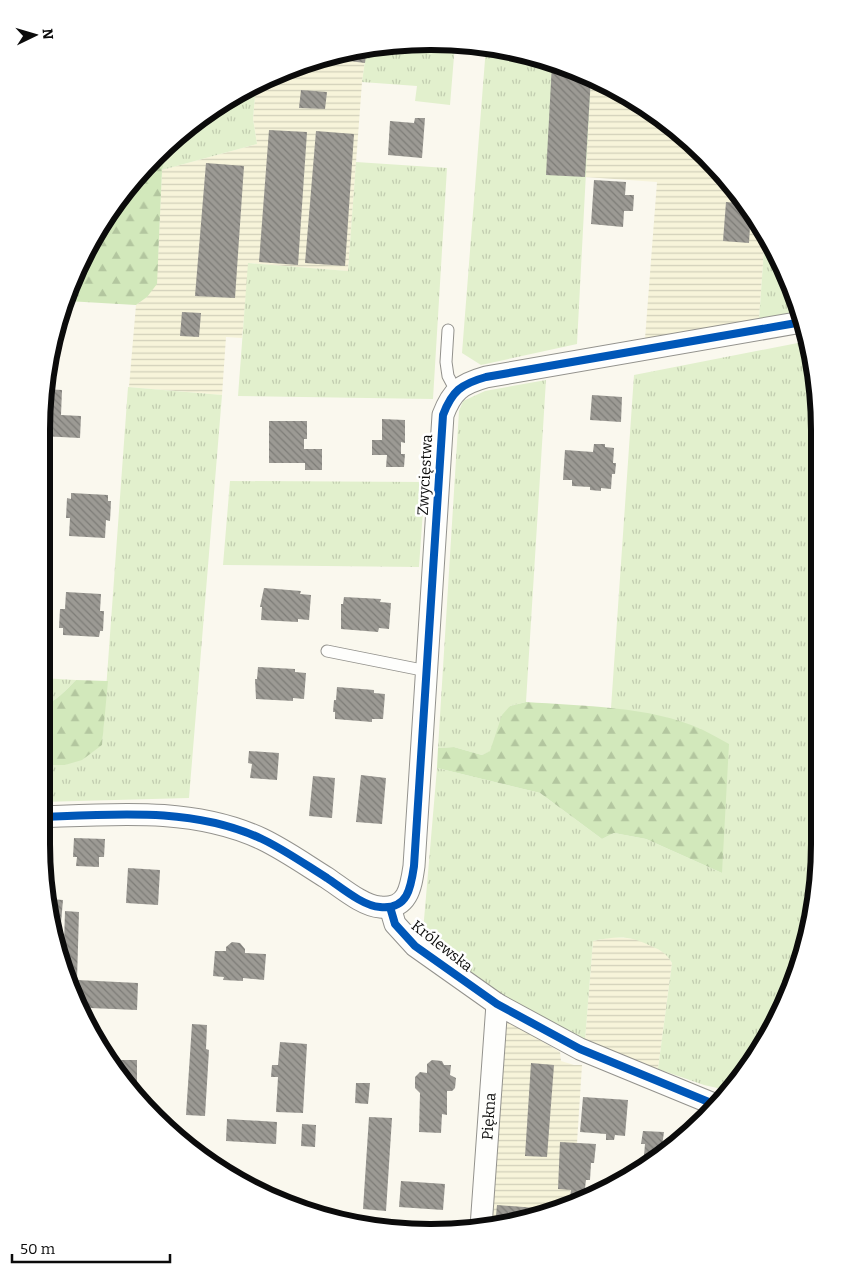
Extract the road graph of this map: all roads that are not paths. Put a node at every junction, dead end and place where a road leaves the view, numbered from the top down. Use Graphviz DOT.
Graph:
graph roads {
  1 [pos="795,323"];
  2 [pos="448,330"];
  3 [pos="456,391"];
  4 [pos="327,651"];
  5 [pos="427,671"];
  6 [pos="50,817"];
  7 [pos="390,907"];
  8 [pos="497,1004"];
  9 [pos="710,1102"];
  10 [pos="481,1221"];
  1 -- 3 [label="street"];
  2 -- 3 [label="lane"];
  3 -- 5 [label="street, Zwycięstwa"];
  4 -- 5 [label="lane"];
  5 -- 7 [label="street, Zwycięstwa"];
  6 -- 7 [label="street"];
  7 -- 8 [label="street, Królewska"];
  8 -- 9 [label="street, Królewska"];
  8 -- 10 [label="street, Piękna"];
}
